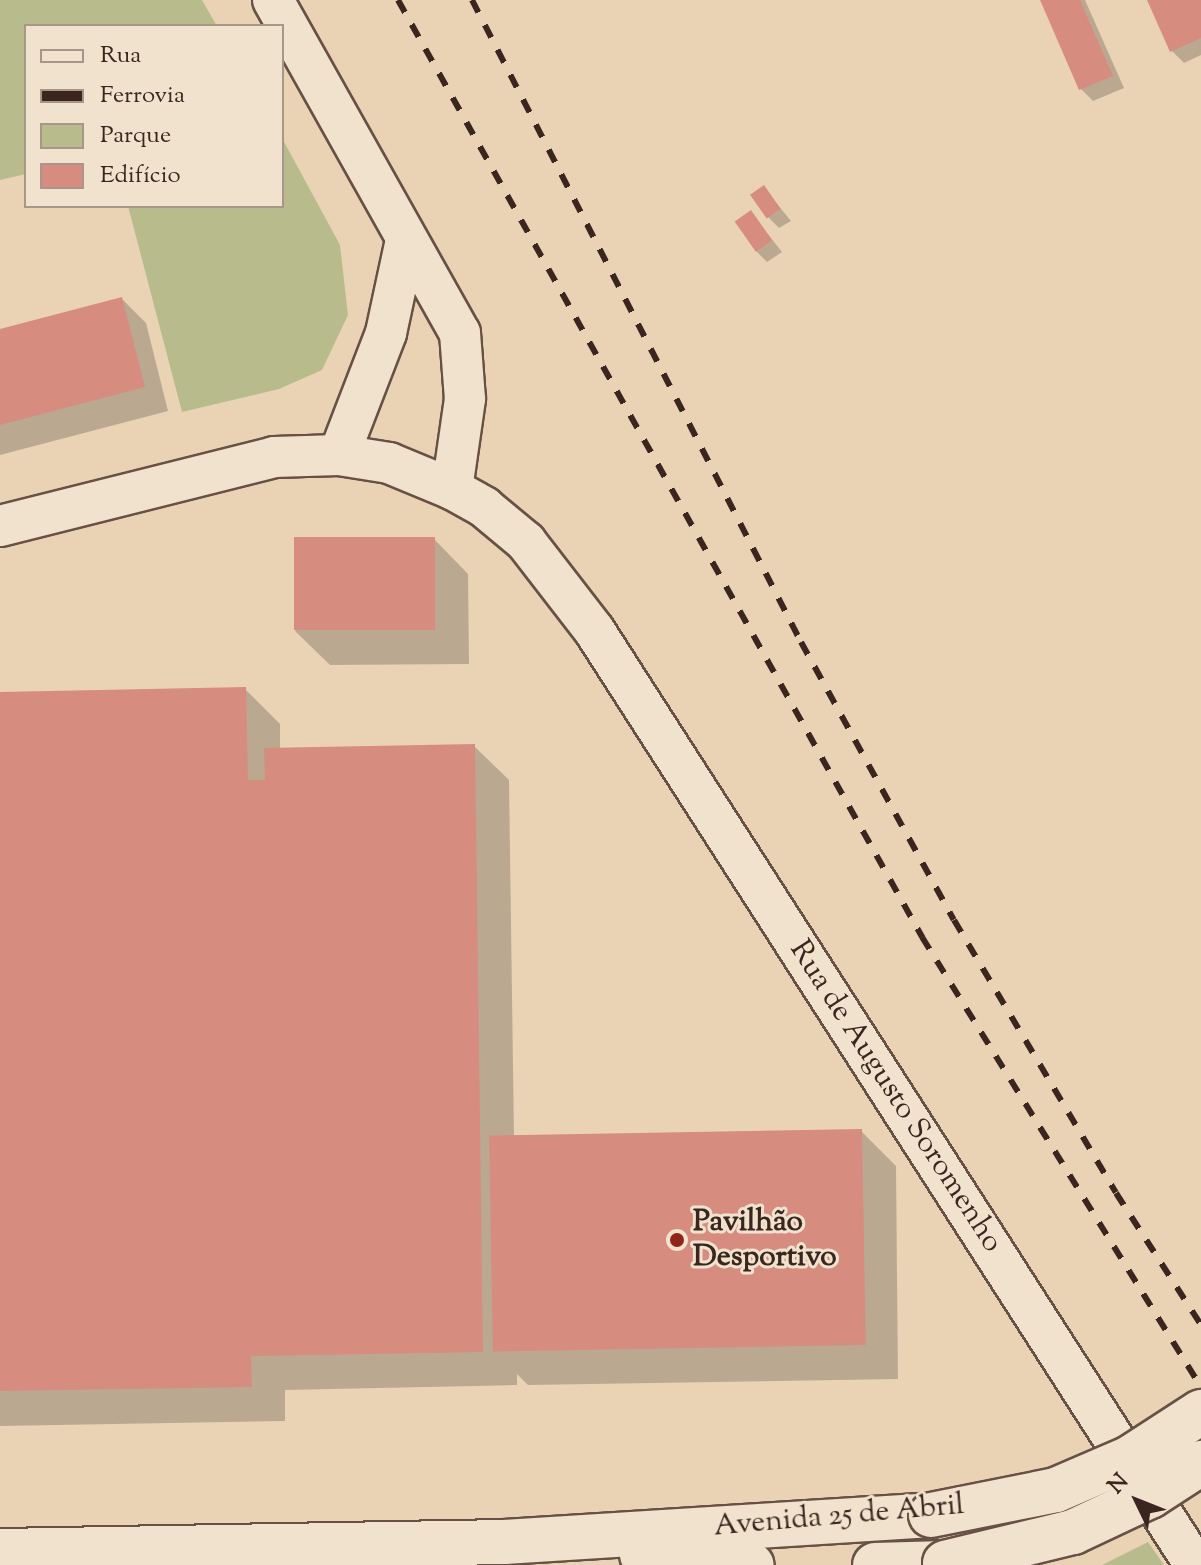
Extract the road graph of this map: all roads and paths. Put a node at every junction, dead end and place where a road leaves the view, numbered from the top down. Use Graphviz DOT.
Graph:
graph roads {
  1 [pos="273,0"];
  2 [pos="406,240"];
  3 [pos="339,455"];
  4 [pos="452,489"];
  5 [pos="0,526"];
  6 [pos="1201,1412"];
  7 [pos="1201,1463"];
  8 [pos="504,1542"];
  9 [pos="0,1551"];
  10 [pos="945,1563"];
  11 [pos="752,1565"];
  12 [pos="875,1565"];
  13 [pos="1195,1565"];
  1 -- 2 [label="street"];
  2 -- 3 [label="street"];
  2 -- 4 [label="street"];
  3 -- 4 [label="street, Rua de Augusto Soromenho"];
  3 -- 5 [label="street, Rua de Augusto Soromenho"];
  4 -- 13 [label="street, Rua de Augusto Soromenho"];
  6 -- 8 [label="street, Avenida 25 de Abril, bridge"];
  7 -- 10 [label="street, Avenida 25 de Abril, bridge"];
  8 -- 9 [label="street, Avenida 25 de Abril"];
  8 -- 11 [label="street, Avenida 25 de Abril"];
  10 -- 12 [label="street, Avenida 25 de Abril"];
}
